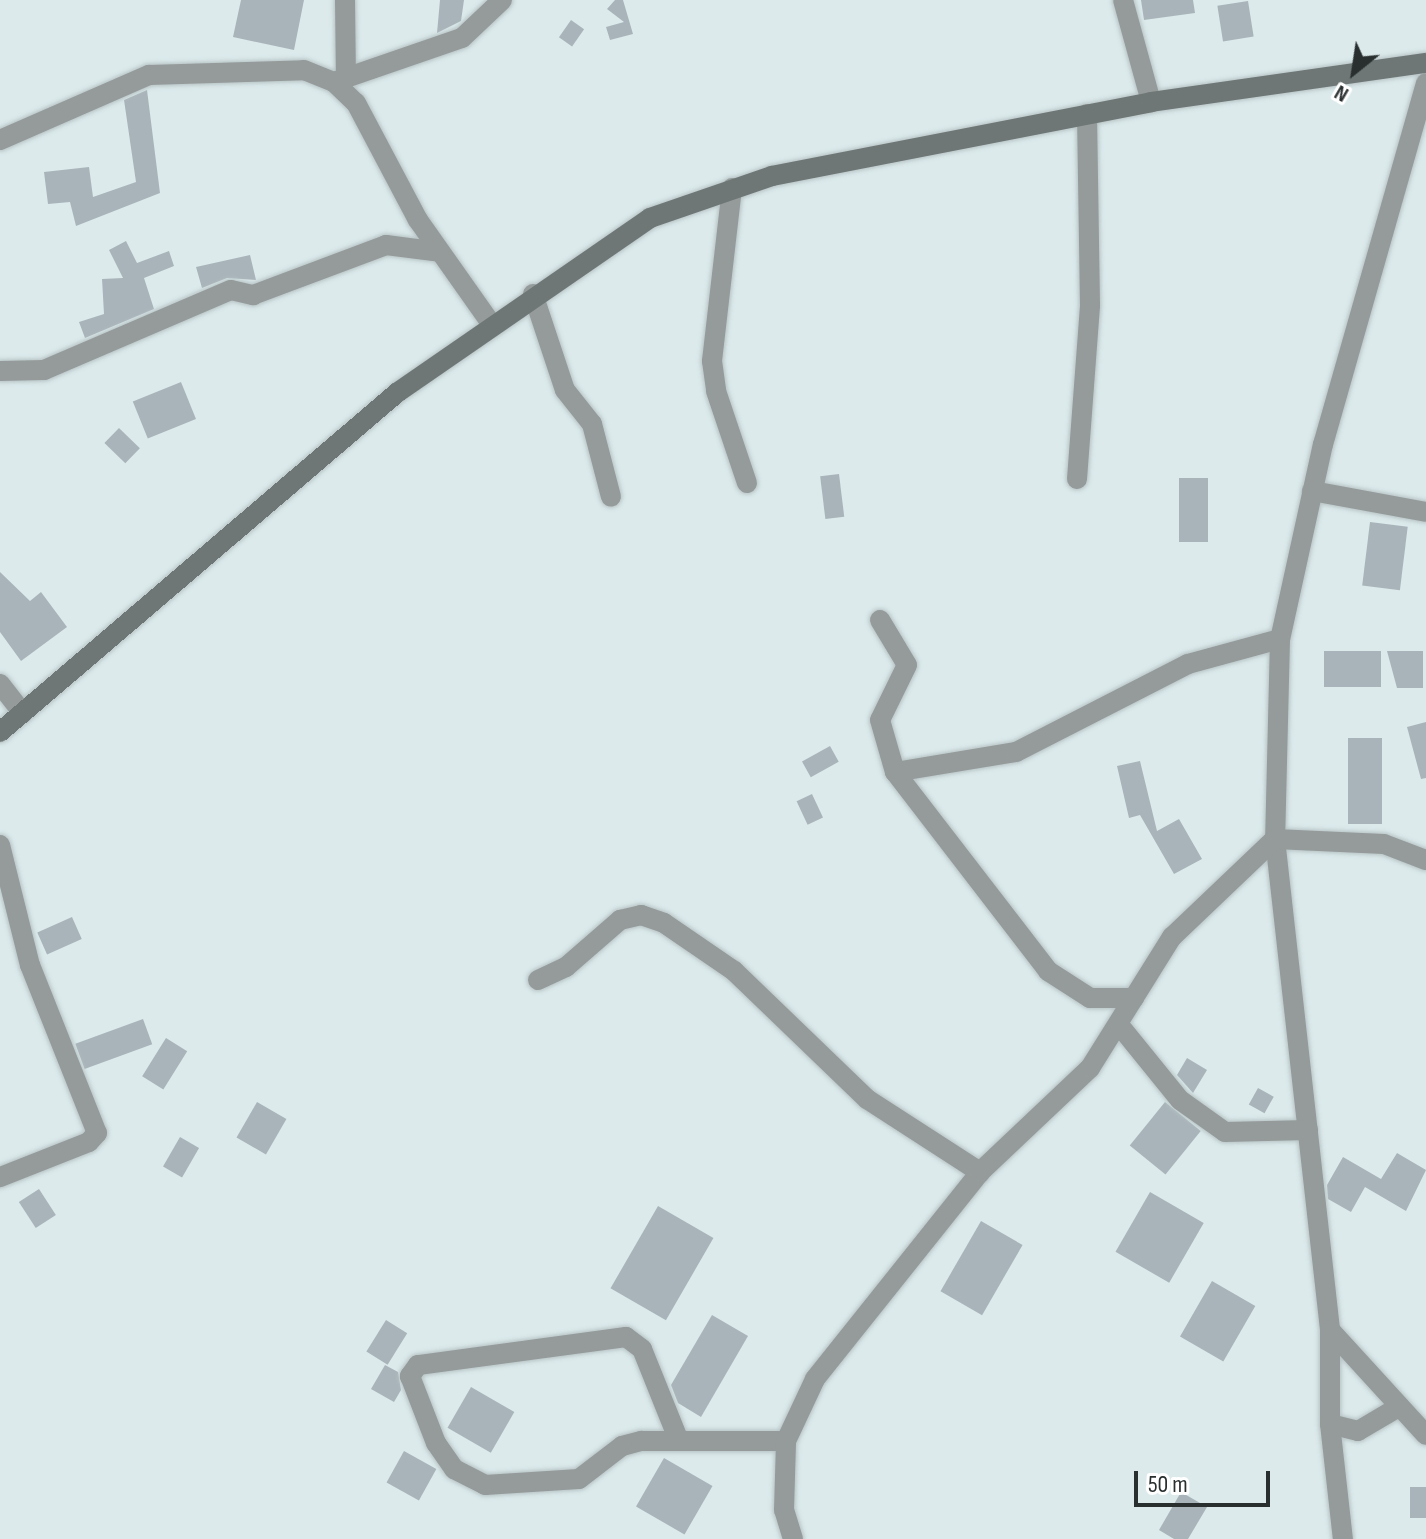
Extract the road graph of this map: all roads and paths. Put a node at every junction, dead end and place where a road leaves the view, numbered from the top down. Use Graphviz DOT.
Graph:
graph roads {
  1 [pos="345,0"];
  2 [pos="502,0"];
  3 [pos="1123,0"];
  4 [pos="1426,63"];
  5 [pos="340,79"];
  6 [pos="1426,83"];
  7 [pos="1151,102"];
  8 [pos="1087,114"];
  9 [pos="0,140"];
  10 [pos="732,188"];
  11 [pos="440,252"];
  12 [pos="533,294"];
  13 [pos="492,325"];
  14 [pos="0,371"];
  15 [pos="1077,479"];
  16 [pos="747,483"];
  17 [pos="1312,491"];
  18 [pos="611,497"];
  19 [pos="1426,512"];
  20 [pos="880,620"];
  21 [pos="1280,639"];
  22 [pos="0,684"];
  23 [pos="23,713"];
  24 [pos="0,732"];
  25 [pos="895,772"];
  26 [pos="1275,839"];
  27 [pos="0,845"];
  28 [pos="1426,860"];
  29 [pos="538,980"];
  30 [pos="1134,998"];
  31 [pos="1120,1026"];
  32 [pos="1308,1130"];
  33 [pos="980,1172"];
  34 [pos="0,1177"];
  35 [pos="1330,1330"];
  36 [pos="1397,1408"];
  37 [pos="1330,1424"];
  38 [pos="1426,1435"];
  39 [pos="679,1441"];
  40 [pos="786,1441"];
  41 [pos="793,1539"];
  42 [pos="1343,1539"];
  1 -- 5 [label="street"];
  2 -- 5 [label="street"];
  3 -- 7 [label="street"];
  4 -- 7 [label="main road"];
  5 -- 9 [label="street"];
  5 -- 11 [label="street"];
  6 -- 17 [label="street"];
  7 -- 8 [label="main road"];
  8 -- 10 [label="main road"];
  8 -- 15 [label="street"];
  10 -- 12 [label="main road"];
  10 -- 16 [label="street"];
  11 -- 13 [label="street"];
  11 -- 14 [label="street"];
  12 -- 13 [label="main road"];
  12 -- 18 [label="street"];
  13 -- 23 [label="main road"];
  17 -- 19 [label="street"];
  17 -- 21 [label="street"];
  20 -- 25 [label="street"];
  21 -- 25 [label="street"];
  21 -- 26 [label="street"];
  22 -- 23 [label="street"];
  23 -- 24 [label="main road"];
  25 -- 30 [label="street"];
  26 -- 28 [label="street"];
  26 -- 30 [label="street"];
  26 -- 32 [label="street"];
  27 -- 34 [label="street"];
  29 -- 33 [label="street"];
  30 -- 31 [label="street"];
  31 -- 32 [label="street"];
  31 -- 33 [label="street"];
  32 -- 35 [label="street"];
  33 -- 40 [label="street"];
  35 -- 36 [label="street"];
  35 -- 37 [label="street"];
  36 -- 37 [label="street"];
  36 -- 38 [label="street"];
  37 -- 42 [label="street"];
  39 -- 39 [label="street"];
  39 -- 40 [label="street"];
  40 -- 41 [label="street"];
}
